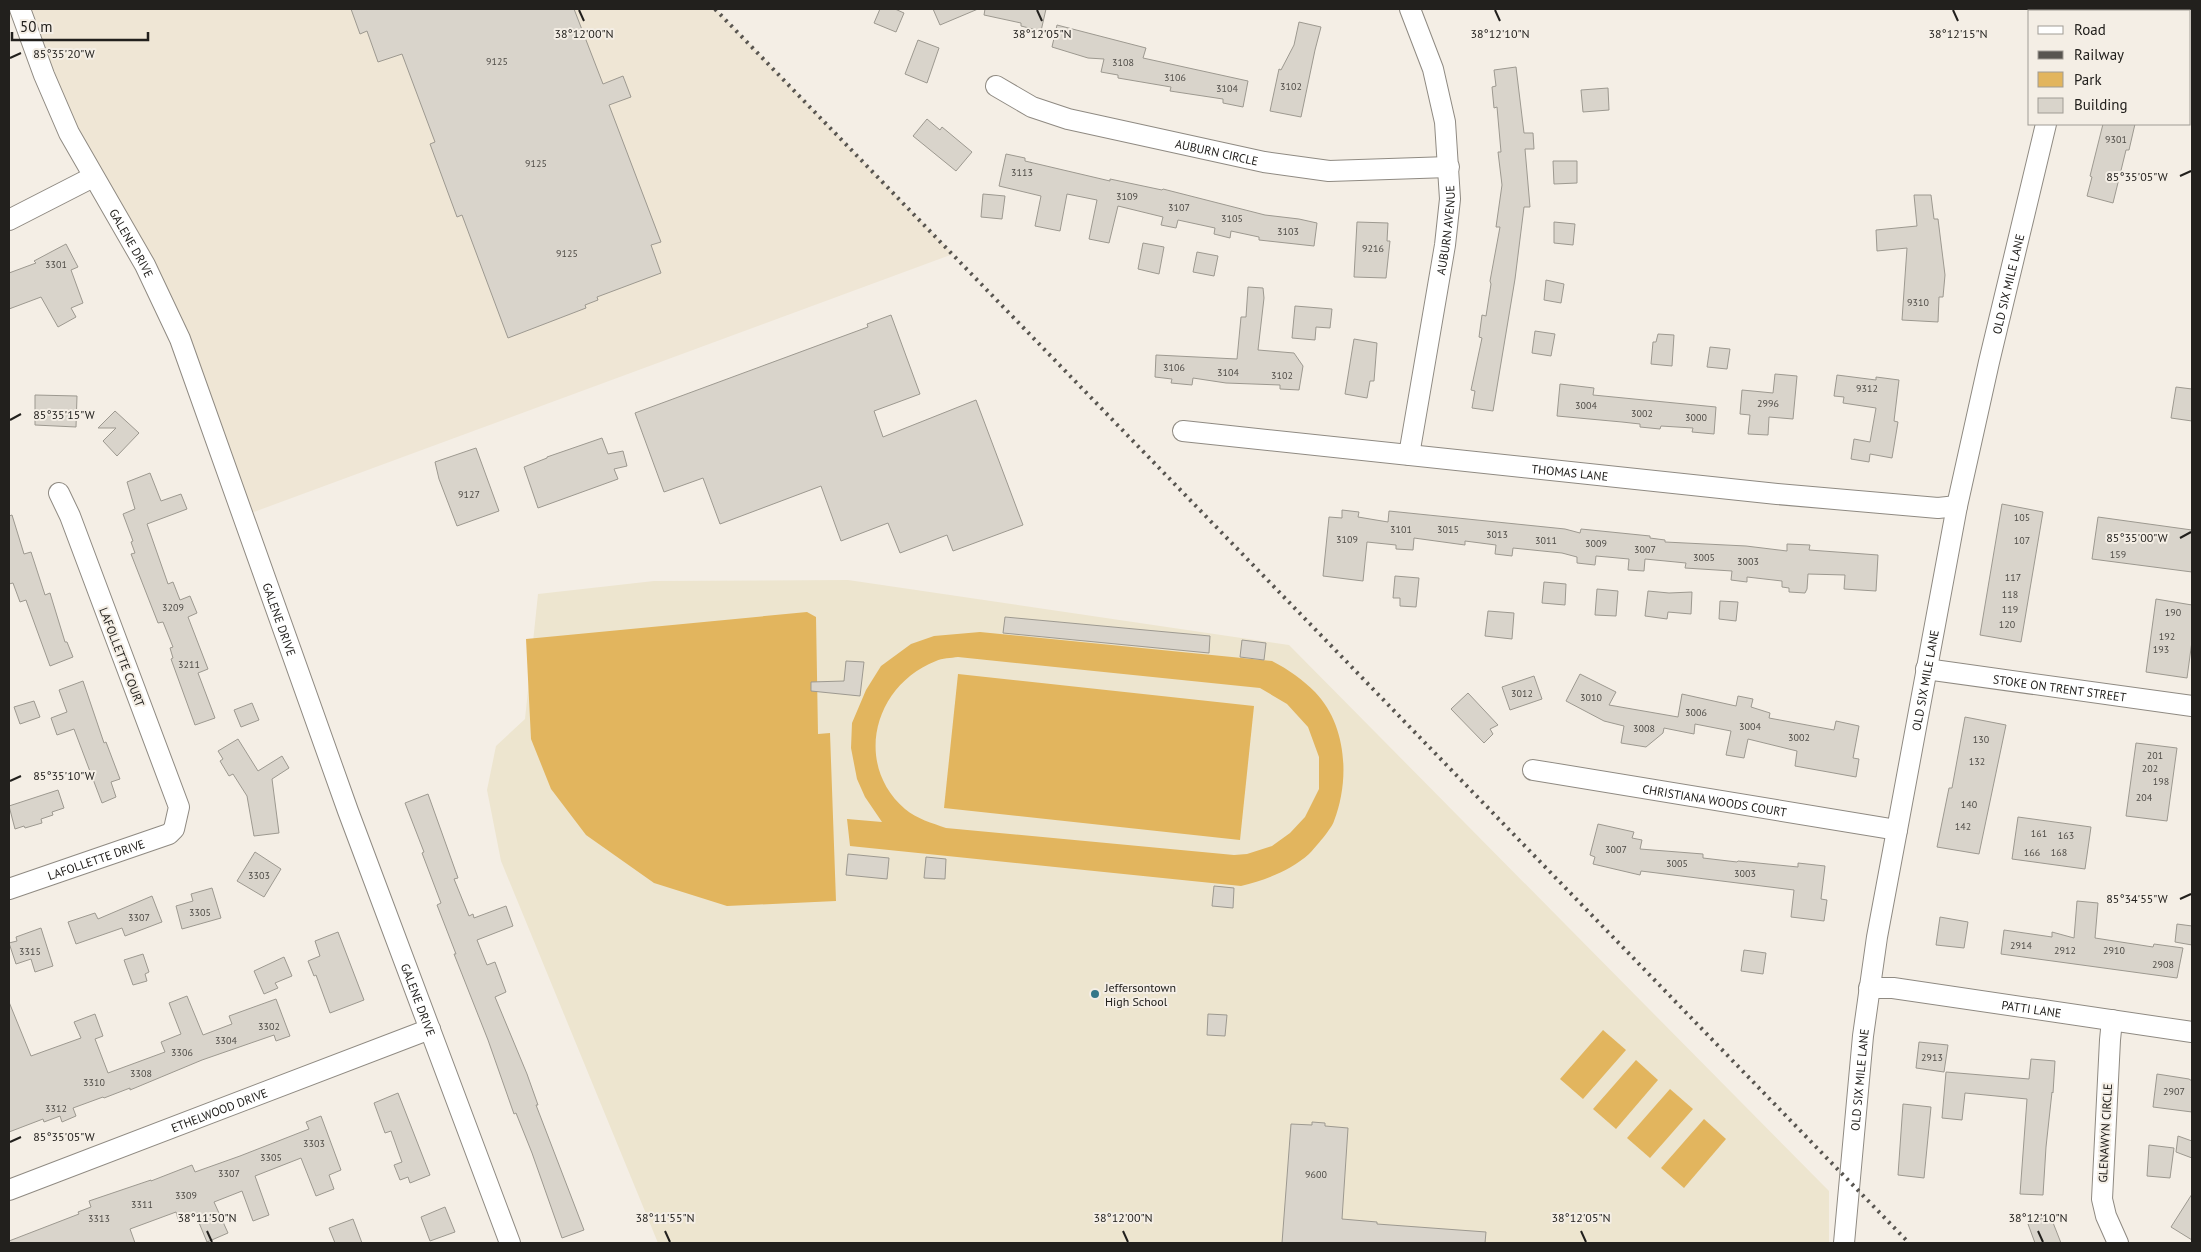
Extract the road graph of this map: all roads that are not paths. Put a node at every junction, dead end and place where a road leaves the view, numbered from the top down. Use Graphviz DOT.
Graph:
graph roads {
  1 [pos="20,9"];
  2 [pos="1410,9"];
  3 [pos="996,86"];
  4 [pos="2046,125"];
  5 [pos="1449,167"];
  6 [pos="93,177"];
  7 [pos="9,220"];
  8 [pos="1183,431"];
  9 [pos="1409,455"];
  10 [pos="59,493"];
  11 [pos="1957,506"];
  12 [pos="1926,669"];
  13 [pos="2192,706"];
  14 [pos="1532,770"];
  15 [pos="176,822"];
  16 [pos="1897,830"];
  17 [pos="9,889"];
  18 [pos="1869,988"];
  19 [pos="2112,1020"];
  20 [pos="430,1029"];
  21 [pos="2192,1032"];
  22 [pos="9,1190"];
  23 [pos="510,1243"];
  24 [pos="1844,1243"];
  25 [pos="2118,1243"];
  1 -- 6 [label="street, GALENE DRIVE"];
  2 -- 5 [label="street, AUBURN AVENUE"];
  3 -- 5 [label="street, AUBURN CIRCLE"];
  4 -- 11 [label="street, OLD SIX MILE LANE"];
  5 -- 9 [label="street, AUBURN AVENUE"];
  6 -- 7 [label="street"];
  6 -- 20 [label="street, GALENE DRIVE"];
  8 -- 9 [label="street, THOMAS LANE"];
  9 -- 11 [label="street, THOMAS LANE"];
  10 -- 15 [label="street, LAFOLLETTE COURT"];
  11 -- 12 [label="street, OLD SIX MILE LANE"];
  12 -- 13 [label="street, STOKE ON TRENT STREET"];
  12 -- 16 [label="street, OLD SIX MILE LANE"];
  14 -- 16 [label="street, CHRISTIANA WOODS COURT"];
  15 -- 17 [label="street, LAFOLLETTE DRIVE"];
  16 -- 18 [label="street, OLD SIX MILE LANE"];
  18 -- 19 [label="street, PATTI LANE"];
  18 -- 24 [label="street, OLD SIX MILE LANE"];
  19 -- 21 [label="street, PATTI LANE"];
  19 -- 25 [label="street, GLENAWYN CIRCLE"];
  20 -- 22 [label="street, ETHELWOOD DRIVE"];
  20 -- 23 [label="street, GALENE DRIVE"];
}
